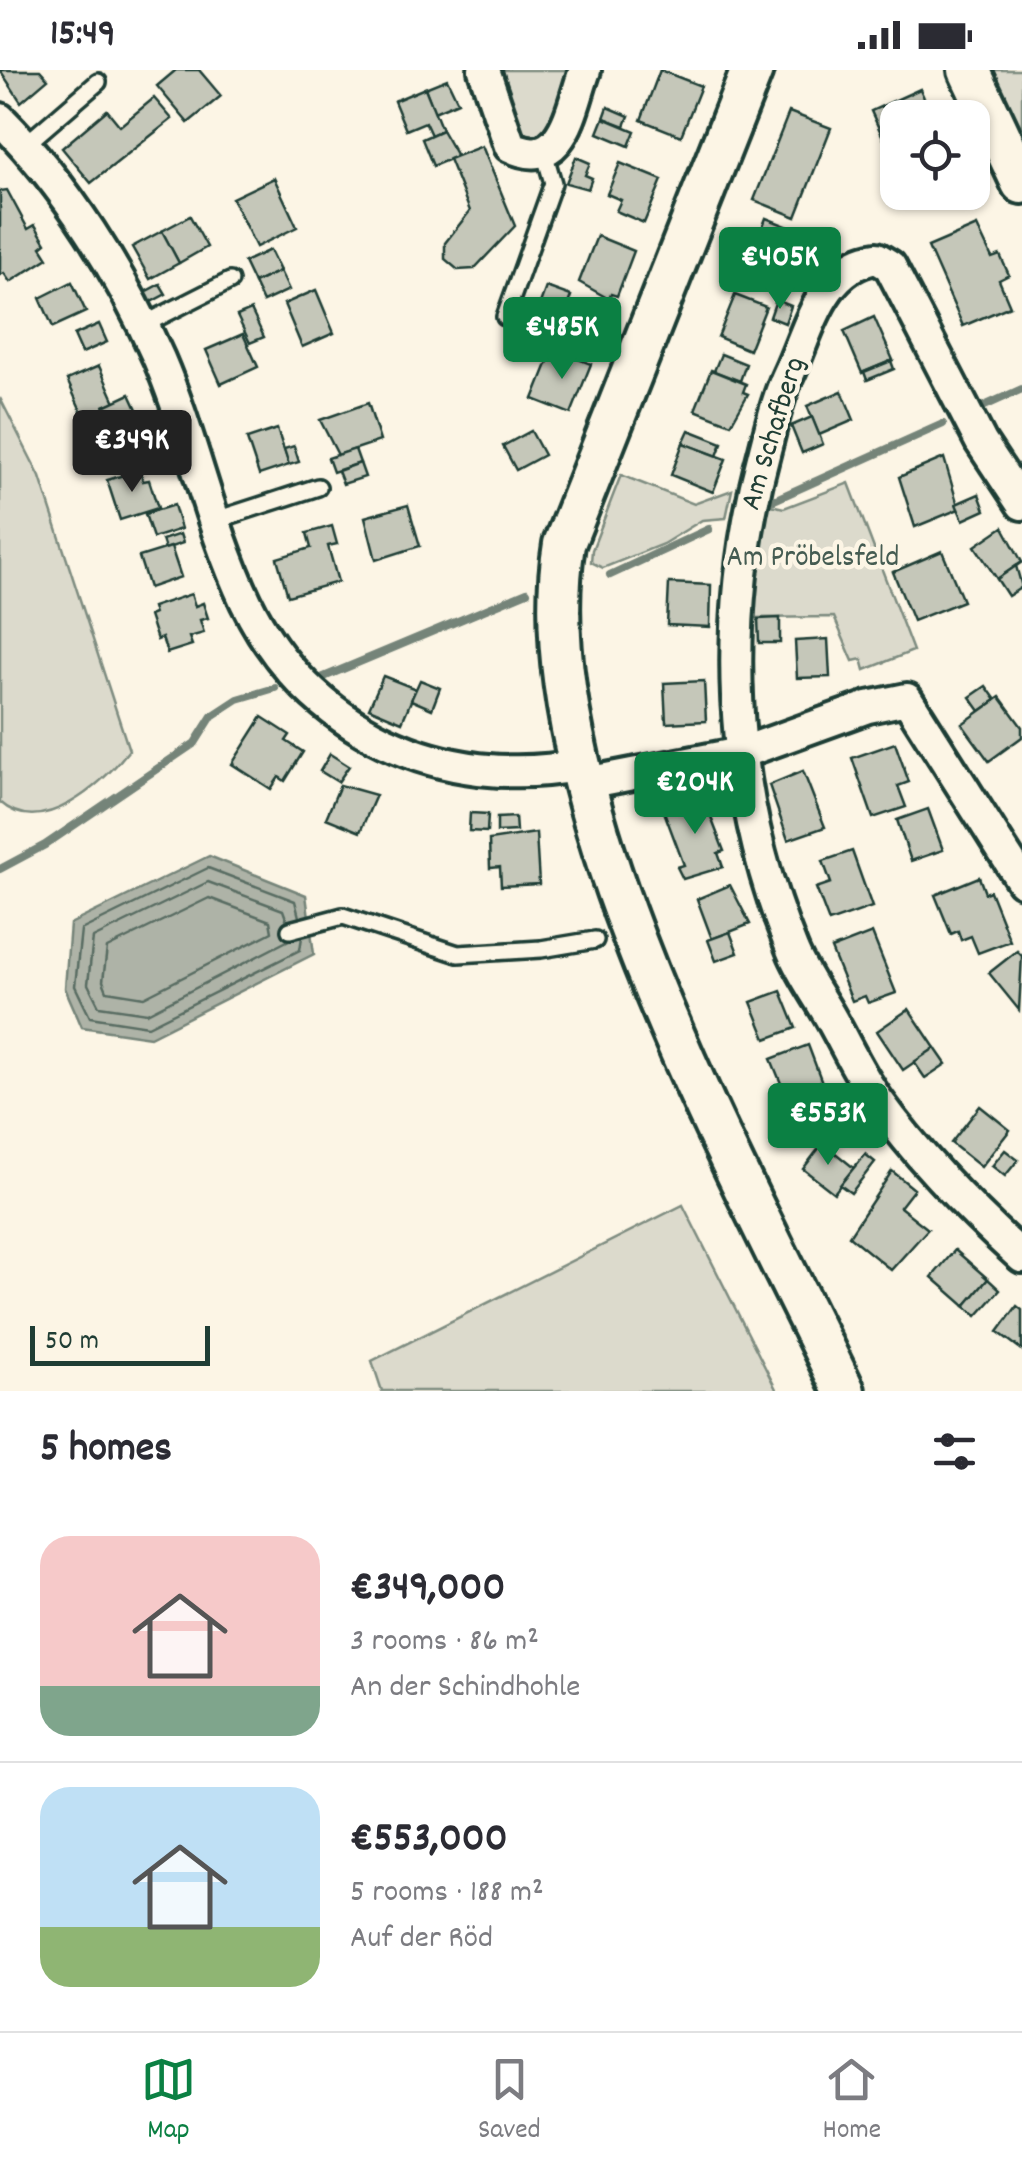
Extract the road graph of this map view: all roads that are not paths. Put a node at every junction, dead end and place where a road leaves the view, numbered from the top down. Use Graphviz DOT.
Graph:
graph roads {
  1 [pos="484,70"];
  2 [pos="585,70"];
  3 [pos="752,70"];
  4 [pos="969,70"];
  5 [pos="98,82"];
  6 [pos="0,119"];
  7 [pos="25,144"];
  8 [pos="544,152"];
  9 [pos="1022,184"];
  10 [pos="230,281"];
  11 [pos="505,317"];
  12 [pos="143,325"];
  13 [pos="318,487"];
  14 [pos="1022,504"];
  15 [pos="216,520"];
  16 [pos="742,753"];
  17 [pos="584,774"];
  18 [pos="1022,880"];
  19 [pos="290,930"];
  20 [pos="595,940"];
  21 [pos="1022,1256"];
  22 [pos="844,1391"];
  1 -- 8 [label="street"];
  2 -- 8 [label="street"];
  3 -- 17 [label="street"];
  4 -- 9 [label="street"];
  5 -- 7 [label="lane"];
  6 -- 7 [label="street"];
  7 -- 12 [label="street"];
  8 -- 11 [label="lane"];
  10 -- 12 [label="lane"];
  12 -- 15 [label="street"];
  13 -- 15 [label="lane"];
  14 -- 16 [label="street, Am Schafberg"];
  15 -- 17 [label="street"];
  16 -- 17 [label="street"];
  16 -- 18 [label="street"];
  16 -- 21 [label="street"];
  17 -- 22 [label="street"];
  19 -- 20 [label="lane"];
}
